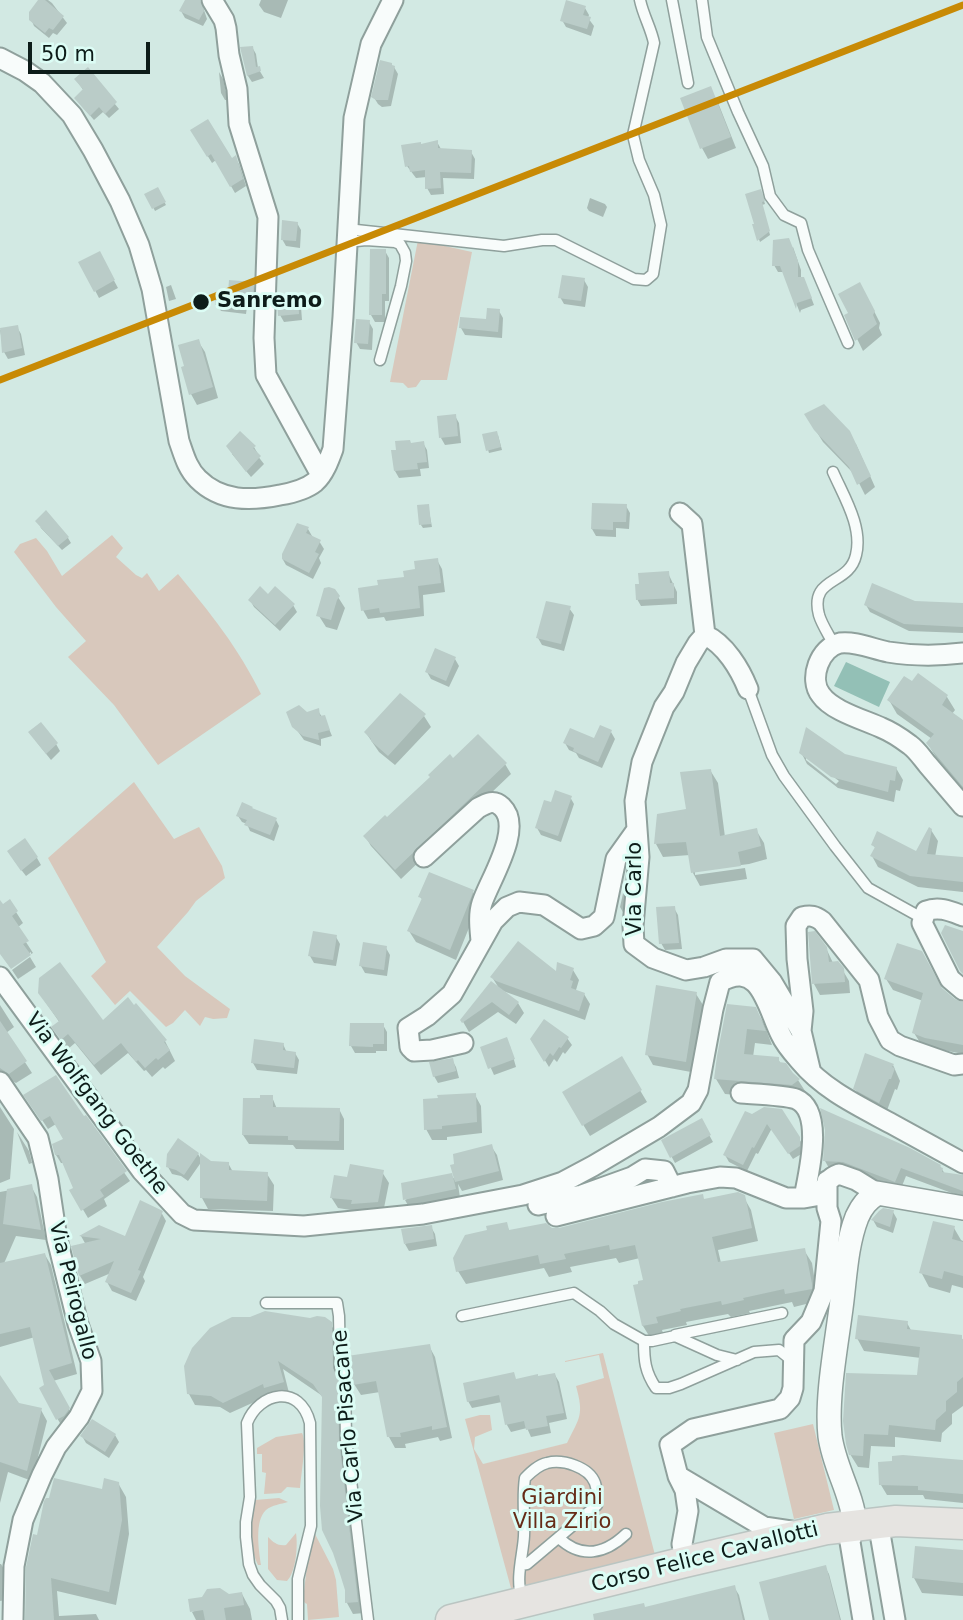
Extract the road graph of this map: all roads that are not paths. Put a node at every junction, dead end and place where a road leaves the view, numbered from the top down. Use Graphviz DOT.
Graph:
graph roads {
  1 [pos="212,0"];
  2 [pos="393,0"];
  3 [pos="640,0"];
  4 [pos="672,0"];
  5 [pos="702,0"];
  6 [pos="0,58"];
  7 [pos="688,83"];
  8 [pos="347,235"];
  9 [pos="848,342"];
  10 [pos="380,360"];
  11 [pos="833,472"];
  12 [pos="321,475"];
  13 [pos="680,513"];
  14 [pos="705,635"];
  15 [pos="834,645"];
  16 [pos="963,653"];
  17 [pos="748,690"];
  18 [pos="963,806"];
  19 [pos="636,831"];
  20 [pos="424,857"];
  21 [pos="963,916"];
  22 [pos="922,918"];
  23 [pos="481,942"];
  24 [pos="0,976"];
  25 [pos="963,990"];
  26 [pos="801,1031"];
  27 [pos="463,1043"];
  28 [pos="963,1064"];
  29 [pos="811,1073"];
  30 [pos="0,1082"];
  31 [pos="741,1093"];
  32 [pos="963,1163"];
  33 [pos="827,1181"];
  34 [pos="672,1187"];
  35 [pos="877,1193"];
  36 [pos="804,1198"];
  37 [pos="538,1205"];
  38 [pos="963,1208"];
  39 [pos="556,1216"];
  40 [pos="266,1303"];
  41 [pos="782,1313"];
  42 [pos="462,1316"];
  43 [pos="675,1336"];
  44 [pos="644,1341"];
  45 [pos="737,1360"];
  46 [pos="794,1363"];
  47 [pos="678,1476"];
  48 [pos="867,1523"];
  49 [pos="963,1524"];
  50 [pos="803,1533"];
  51 [pos="626,1534"];
  52 [pos="559,1538"];
  53 [pos="685,1562"];
  54 [pos="522,1564"];
  55 [pos="523,1602"];
  56 [pos="13,1620"];
  57 [pos="282,1620"];
  58 [pos="298,1620"];
  59 [pos="368,1620"];
  60 [pos="451,1620"];
  61 [pos="863,1620"];
  62 [pos="895,1620"];
  1 -- 12 [label="street"];
  2 -- 8 [label="street"];
  3 -- 8 [label="lane"];
  4 -- 7 [label="lane"];
  5 -- 9 [label="lane"];
  6 -- 12 [label="street"];
  8 -- 10 [label="lane"];
  8 -- 12 [label="street"];
  11 -- 15 [label="lane"];
  13 -- 14 [label="street"];
  14 -- 17 [label="street"];
  14 -- 19 [label="street, Via Carlo"];
  15 -- 16 [label="street"];
  15 -- 18 [label="street"];
  17 -- 22 [label="lane"];
  19 -- 23 [label="street, Via Carlo"];
  19 -- 26 [label="street, Via Carlo"];
  20 -- 23 [label="street, Via Carlo"];
  21 -- 22 [label="street"];
  22 -- 25 [label="street"];
  23 -- 27 [label="street, Via Carlo"];
  24 -- 29 [label="street, Via Wolfgang Goethe"];
  26 -- 28 [label="street, Via Carlo"];
  26 -- 29 [label="street, Via Carlo"];
  29 -- 32 [label="street, Via Wolfgang Goethe"];
  30 -- 56 [label="street, Via Peirogallo"];
  31 -- 36 [label="street"];
  33 -- 35 [label="street"];
  33 -- 36 [label="street"];
  33 -- 46 [label="street"];
  34 -- 36 [label="street"];
  34 -- 37 [label="street"];
  34 -- 39 [label="street"];
  35 -- 38 [label="street"];
  35 -- 48 [label="street"];
  40 -- 59 [label="lane, Via Carlo Pisacane"];
  41 -- 43 [label="lane"];
  42 -- 44 [label="lane"];
  43 -- 44 [label="lane"];
  43 -- 45 [label="lane"];
  44 -- 45 [label="lane"];
  45 -- 46 [label="lane"];
  46 -- 47 [label="street"];
  47 -- 50 [label="street"];
  47 -- 53 [label="street"];
  48 -- 49 [label="main road, Corso Felice Cavallotti"];
  48 -- 50 [label="main road, Corso Felice Cavallotti"];
  48 -- 61 [label="street"];
  48 -- 62 [label="street"];
  50 -- 53 [label="main road, Corso Felice Cavallotti"];
  51 -- 52 [label="lane"];
  52 -- 54 [label="lane"];
  52 -- 54 [label="lane"];
  53 -- 55 [label="main road, Corso Felice Cavallotti"];
  54 -- 55 [label="lane"];
  55 -- 60 [label="main road, Corso Felice Cavallotti"];
  57 -- 58 [label="lane"];
}
